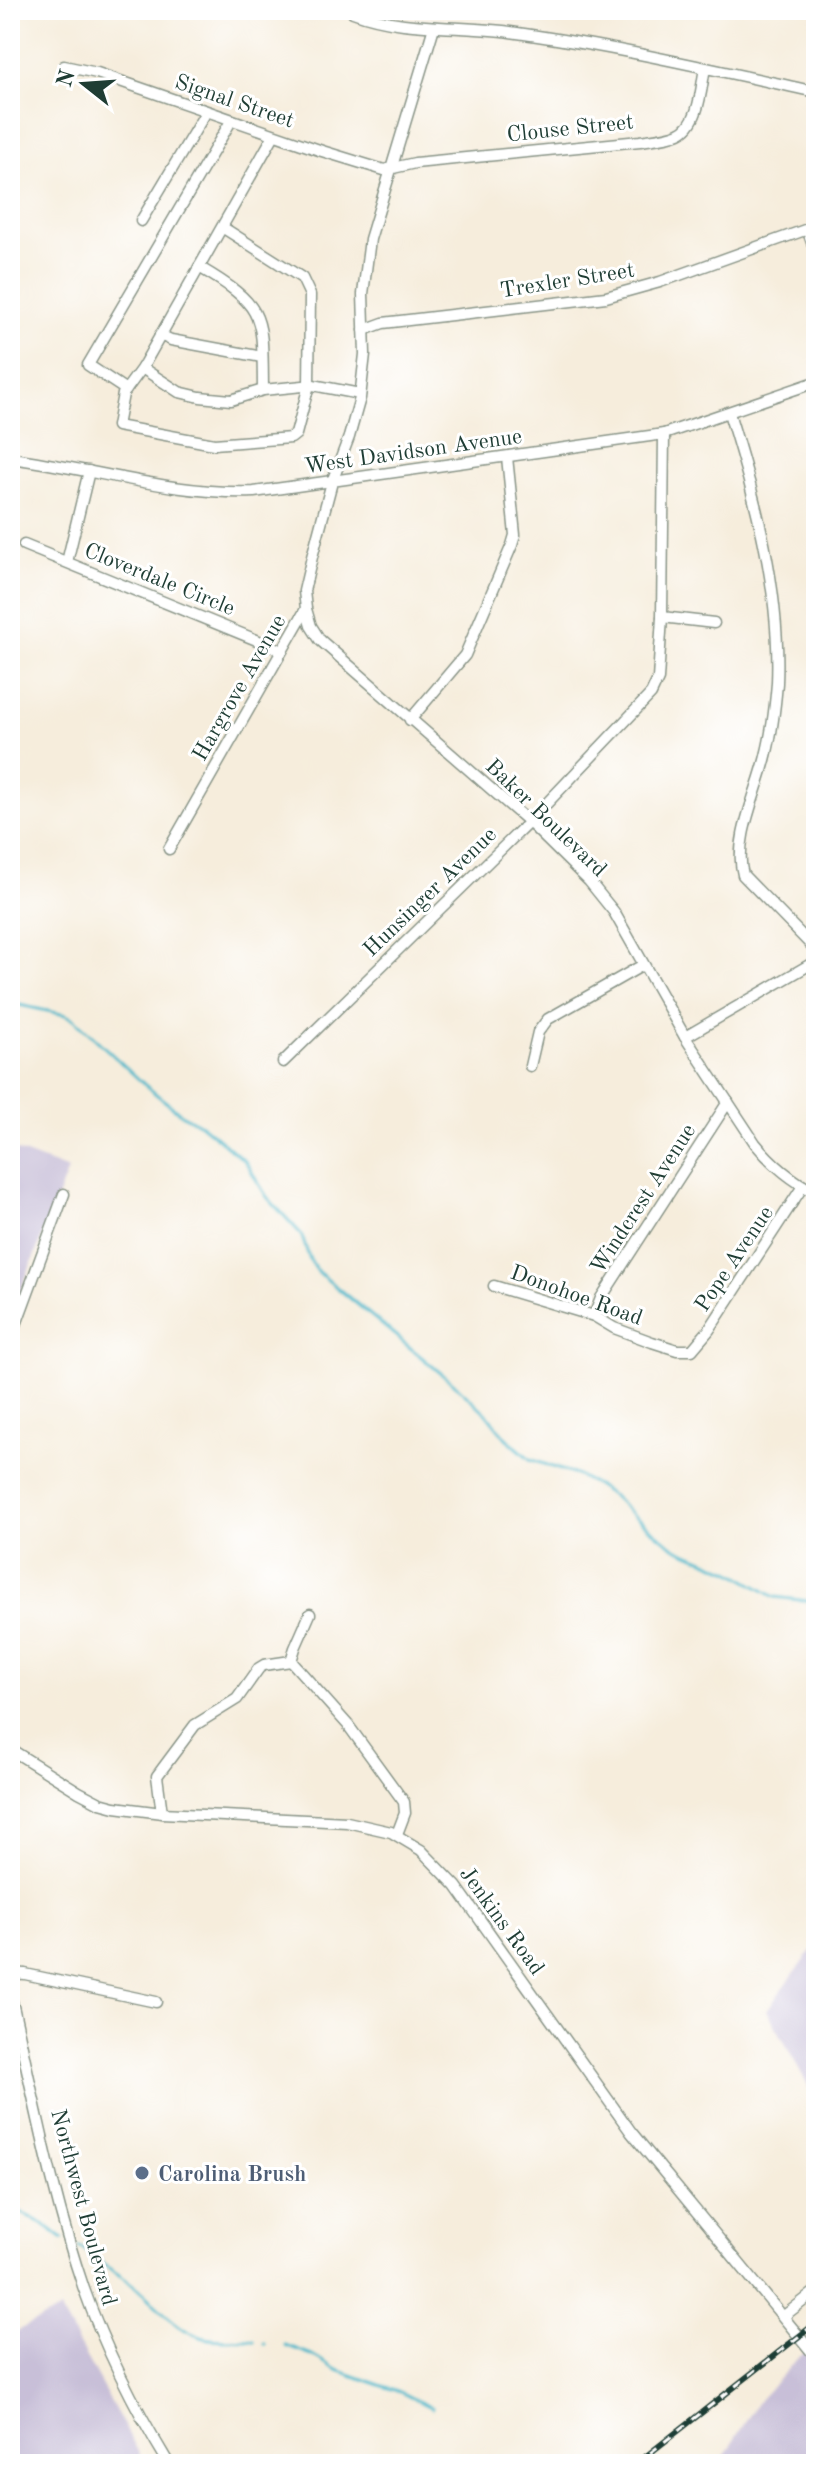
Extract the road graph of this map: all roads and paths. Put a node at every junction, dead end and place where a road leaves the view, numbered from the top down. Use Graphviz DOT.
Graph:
graph roads {
  1 [pos="350,11"];
  2 [pos="434,27"];
  3 [pos="64,66"];
  4 [pos="705,68"];
  5 [pos="816,92"];
  6 [pos="206,112"];
  7 [pos="231,121"];
  8 [pos="274,135"];
  9 [pos="391,166"];
  10 [pos="141,221"];
  11 [pos="222,227"];
  12 [pos="812,227"];
  13 [pos="816,253"];
  14 [pos="199,267"];
  15 [pos="364,330"];
  16 [pos="160,335"];
  17 [pos="262,357"];
  18 [pos="142,368"];
  19 [pos="816,382"];
  20 [pos="309,385"];
  21 [pos="126,390"];
  22 [pos="263,390"];
  23 [pos="360,394"];
  24 [pos="729,413"];
  25 [pos="664,434"];
  26 [pos="507,457"];
  27 [pos="10,458"];
  28 [pos="89,471"];
  29 [pos="332,482"];
  30 [pos="24,545"];
  31 [pos="67,562"];
  32 [pos="306,609"];
  33 [pos="662,617"];
  34 [pos="714,623"];
  35 [pos="281,650"];
  36 [pos="410,720"];
  37 [pos="529,822"];
  38 [pos="169,849"];
  39 [pos="816,950"];
  40 [pos="816,961"];
  41 [pos="643,965"];
  42 [pos="685,1037"];
  43 [pos="283,1062"];
  44 [pos="530,1066"];
  45 [pos="728,1102"];
  46 [pos="803,1186"];
  47 [pos="816,1193"];
  48 [pos="64,1194"];
  49 [pos="494,1286"];
  50 [pos="594,1316"];
  51 [pos="10,1341"];
  52 [pos="692,1350"];
  53 [pos="310,1614"];
  54 [pos="291,1661"];
  55 [pos="10,1749"];
  56 [pos="162,1813"];
  57 [pos="397,1834"];
  58 [pos="10,1973"];
  59 [pos="10,1993"];
  60 [pos="156,2002"];
  61 [pos="816,2291"];
  62 [pos="784,2316"];
  63 [pos="816,2357"];
  64 [pos="169,2464"];
  1 -- 2 [label="street"];
  2 -- 4 [label="street"];
  2 -- 9 [label="street, Hargrove Avenue"];
  3 -- 6 [label="street, Signal Street"];
  4 -- 5 [label="street"];
  4 -- 9 [label="street, Clouse Street"];
  6 -- 7 [label="street, Signal Street"];
  6 -- 10 [label="street"];
  7 -- 8 [label="street, Signal Street"];
  7 -- 21 [label="street"];
  8 -- 9 [label="street, Signal Street"];
  8 -- 11 [label="street"];
  9 -- 15 [label="street, Hargrove Avenue"];
  11 -- 14 [label="street"];
  11 -- 20 [label="street"];
  12 -- 13 [label="street"];
  12 -- 15 [label="street, Trexler Street"];
  14 -- 16 [label="street"];
  14 -- 17 [label="street"];
  15 -- 23 [label="street, Hargrove Avenue"];
  16 -- 17 [label="street"];
  16 -- 18 [label="street"];
  17 -- 22 [label="street"];
  18 -- 21 [label="street"];
  18 -- 22 [label="street"];
  19 -- 24 [label="street, West Davidson Avenue"];
  20 -- 21 [label="street"];
  20 -- 22 [label="street"];
  20 -- 23 [label="street"];
  23 -- 29 [label="street, Hargrove Avenue"];
  24 -- 25 [label="street, West Davidson Avenue"];
  24 -- 39 [label="street"];
  25 -- 26 [label="street, West Davidson Avenue"];
  25 -- 33 [label="street, Hunsinger Avenue"];
  26 -- 29 [label="street, West Davidson Avenue"];
  26 -- 36 [label="street"];
  27 -- 28 [label="street, West Davidson Avenue"];
  28 -- 29 [label="street, West Davidson Avenue"];
  28 -- 31 [label="street, Cloverdale Circle"];
  29 -- 32 [label="street, Hargrove Avenue"];
  30 -- 31 [label="street, Cloverdale Circle"];
  31 -- 35 [label="street, Cloverdale Circle"];
  32 -- 35 [label="street, Hargrove Avenue"];
  32 -- 36 [label="street, Baker Boulevard"];
  33 -- 34 [label="street"];
  33 -- 37 [label="street, Hunsinger Avenue"];
  35 -- 38 [label="street, Hargrove Avenue"];
  36 -- 37 [label="street, Baker Boulevard"];
  37 -- 41 [label="street, Baker Boulevard"];
  37 -- 43 [label="street, Hunsinger Avenue"];
  40 -- 42 [label="street"];
  41 -- 42 [label="street, Baker Boulevard"];
  41 -- 44 [label="street"];
  42 -- 45 [label="street, Baker Boulevard"];
  45 -- 46 [label="street, Baker Boulevard"];
  45 -- 50 [label="street, Windcrest Avenue"];
  46 -- 47 [label="street, Baker Boulevard"];
  46 -- 52 [label="street, Pope Avenue"];
  48 -- 51 [label="street"];
  49 -- 50 [label="street, Donohoe Road"];
  50 -- 52 [label="street, Donohoe Road"];
  53 -- 54 [label="street"];
  54 -- 56 [label="street"];
  54 -- 57 [label="street"];
  55 -- 56 [label="street, Jenkins Road"];
  56 -- 57 [label="street, Jenkins Road"];
  57 -- 62 [label="street, Jenkins Road"];
  58 -- 60 [label="street"];
  59 -- 64 [label="street, Northwest Boulevard"];
  61 -- 62 [label="street"];
  62 -- 63 [label="street, Jenkins Road"];
}
